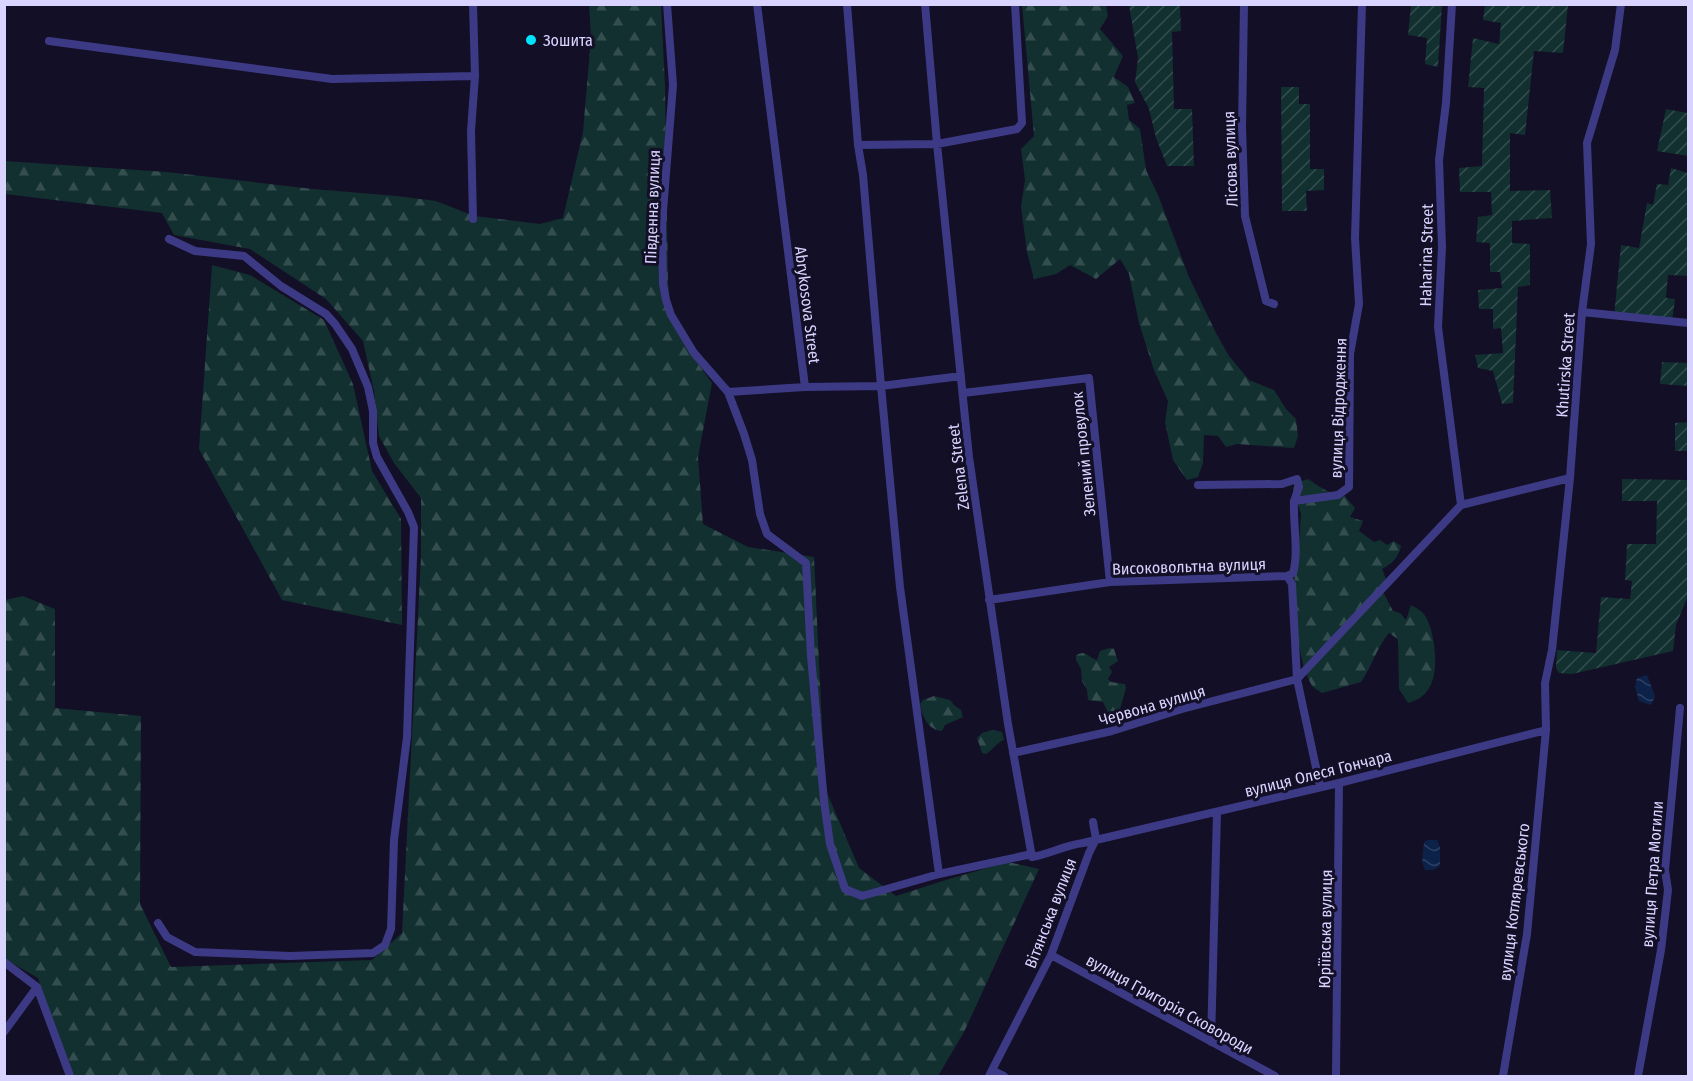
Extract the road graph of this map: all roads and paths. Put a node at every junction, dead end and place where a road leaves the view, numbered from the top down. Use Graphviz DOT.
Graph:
graph roads {
  1 [pos="473,4"];
  2 [pos="667,4"];
  3 [pos="757,4"];
  4 [pos="847,4"];
  5 [pos="925,4"];
  6 [pos="1015,4"];
  7 [pos="1244,4"];
  8 [pos="1362,4"];
  9 [pos="1452,4"];
  10 [pos="1621,4"];
  11 [pos="49,42"];
  12 [pos="475,76"];
  13 [pos="937,144"];
  14 [pos="858,145"];
  15 [pos="473,219"];
  16 [pos="169,239"];
  17 [pos="1274,304"];
  18 [pos="1582,312"];
  19 [pos="1689,323"];
  20 [pos="961,376"];
  21 [pos="881,386"];
  22 [pos="805,387"];
  23 [pos="728,392"];
  24 [pos="963,393"];
  25 [pos="1570,478"];
  26 [pos="1198,485"];
  27 [pos="1294,501"];
  28 [pos="1461,505"];
  29 [pos="1287,576"];
  30 [pos="1110,582"];
  31 [pos="989,600"];
  32 [pos="1297,679"];
  33 [pos="1680,708"];
  34 [pos="1546,730"];
  35 [pos="1013,753"];
  36 [pos="1339,783"];
  37 [pos="1320,786"];
  38 [pos="1217,812"];
  39 [pos="1093,822"];
  40 [pos="1096,839"];
  41 [pos="1083,843"];
  42 [pos="1089,853"];
  43 [pos="1032,854"];
  44 [pos="939,874"];
  45 [pos="158,923"];
  46 [pos="1052,956"];
  47 [pos="4,962"];
  48 [pos="37,987"];
  49 [pos="4,1032"];
  50 [pos="1211,1042"];
  51 [pos="67,1067"];
  52 [pos="991,1073"];
  53 [pos="60,1077"];
  54 [pos="70,1077"];
  55 [pos="1004,1077"];
  56 [pos="1275,1077"];
  57 [pos="1336,1077"];
  58 [pos="1503,1077"];
  59 [pos="1638,1077"];
  1 -- 12 [label="street"];
  2 -- 23 [label="street, Південна вулиця"];
  3 -- 22 [label="street, Abrykosova Street"];
  4 -- 14 [label="street"];
  5 -- 13 [label="street, Zelena Street"];
  6 -- 13 [label="street"];
  7 -- 17 [label="street, Лісова вулиця"];
  8 -- 27 [label="street, вулиця Відродження"];
  9 -- 28 [label="street, Haharina Street"];
  10 -- 18 [label="street, Khutirska Street"];
  11 -- 12 [label="street"];
  12 -- 15 [label="street"];
  13 -- 14 [label="street"];
  13 -- 20 [label="street, Zelena Street"];
  14 -- 21 [label="street"];
  16 -- 45 [label="street"];
  18 -- 19 [label="street"];
  18 -- 25 [label="street, Khutirska Street"];
  20 -- 21 [label="street, Abrykosova Street"];
  20 -- 24 [label="street, Zelena Street"];
  21 -- 22 [label="street, Abrykosova Street"];
  21 -- 44 [label="street"];
  22 -- 23 [label="street"];
  23 -- 44 [label="street"];
  24 -- 30 [label="street, Зелений провулок"];
  24 -- 31 [label="street, Zelena Street"];
  25 -- 28 [label="street"];
  25 -- 34 [label="street, Khutirska Street"];
  26 -- 27 [label="street"];
  27 -- 29 [label="street"];
  28 -- 32 [label="street"];
  29 -- 30 [label="street, Високовольтна вулиця"];
  29 -- 32 [label="street, Високовольтна вулиця"];
  30 -- 31 [label="street, Високовольтна вулиця"];
  31 -- 35 [label="street, Zelena Street"];
  32 -- 35 [label="street, Червона вулиця"];
  32 -- 37 [label="street, Високовольтна вулиця"];
  33 -- 59 [label="street, вулиця Петра Могили"];
  34 -- 36 [label="street, вулиця Олеся Гончара"];
  34 -- 58 [label="street, вулиця Котляревського"];
  35 -- 43 [label="street, Zelena Street"];
  36 -- 37 [label="street, вулиця Олеся Гончара"];
  36 -- 57 [label="street, Юріївська вулиця"];
  37 -- 38 [label="street, вулиця Олеся Гончара"];
  38 -- 40 [label="street, вулиця Олеся Гончара"];
  38 -- 50 [label="street"];
  39 -- 40 [label="street"];
  40 -- 41 [label="street"];
  40 -- 42 [label="street, Вітянська вулиця"];
  41 -- 42 [label="street"];
  41 -- 43 [label="street"];
  42 -- 46 [label="street, Вітянська вулиця"];
  43 -- 44 [label="street"];
  46 -- 50 [label="street, вулиця Григорія Сковороди"];
  46 -- 52 [label="street, Вітянська вулиця"];
  47 -- 48 [label="street"];
  48 -- 49 [label="street"];
  48 -- 51 [label="street"];
  50 -- 56 [label="street, вулиця Григорія Сковороди"];
  51 -- 53 [label="street"];
  51 -- 54 [label="street"];
  52 -- 55 [label="street"];
}
